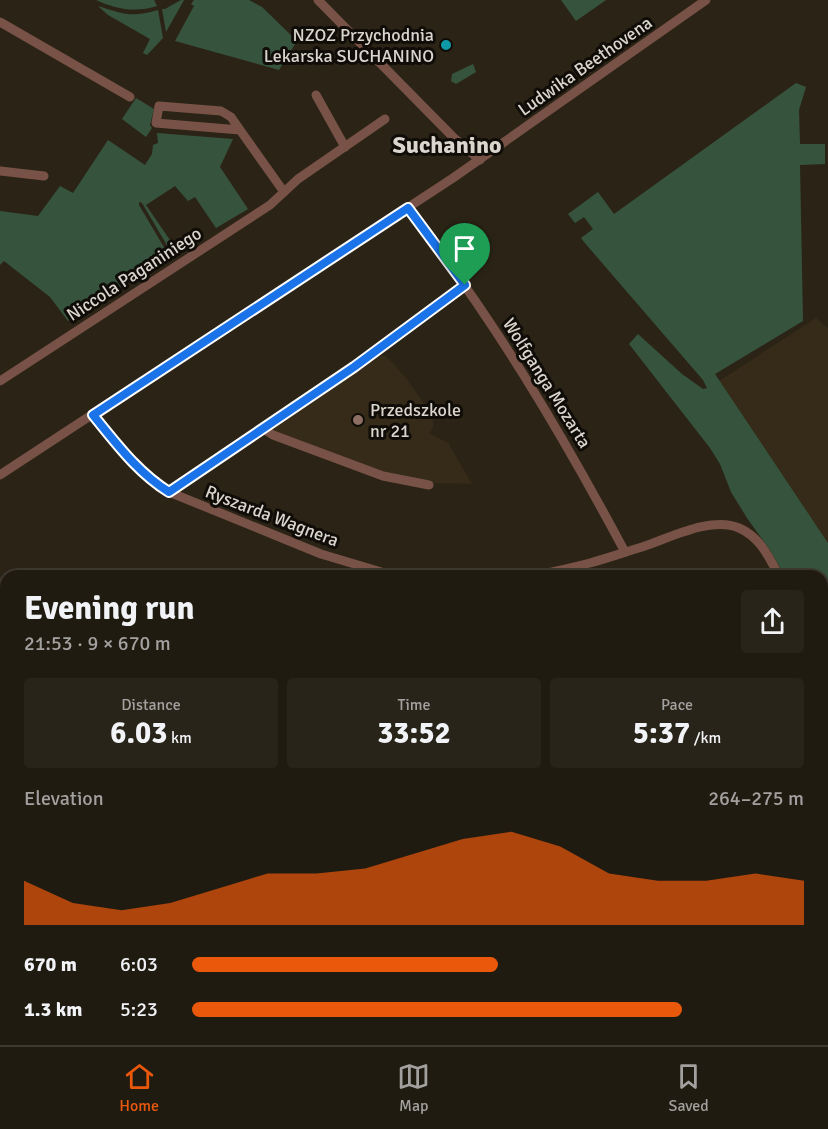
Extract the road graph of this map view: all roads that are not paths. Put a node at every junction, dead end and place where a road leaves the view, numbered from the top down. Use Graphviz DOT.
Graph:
graph roads {
  1 [pos="318,0"];
  2 [pos="706,0"];
  3 [pos="0,22"];
  4 [pos="316,95"];
  5 [pos="130,97"];
  6 [pos="385,119"];
  7 [pos="240,130"];
  8 [pos="345,147"];
  9 [pos="480,160"];
  10 [pos="0,171"];
  11 [pos="44,176"];
  12 [pos="284,192"];
  13 [pos="408,208"];
  14 [pos="465,285"];
  15 [pos="0,381"];
  16 [pos="93,415"];
  17 [pos="262,428"];
  18 [pos="0,475"];
  19 [pos="429,485"];
  20 [pos="169,492"];
  21 [pos="625,552"];
  22 [pos="373,570"];
  23 [pos="564,570"];
  24 [pos="776,570"];
  1 -- 9 [label="street"];
  2 -- 9 [label="street, Ludwika Beethovena"];
  3 -- 5 [label="street"];
  4 -- 8 [label="street"];
  6 -- 8 [label="street, Niccola Paganiniego"];
  7 -- 7 [label="street"];
  7 -- 12 [label="street"];
  8 -- 12 [label="street, Niccola Paganiniego"];
  9 -- 13 [label="street, Ludwika Beethovena"];
  10 -- 11 [label="street"];
  12 -- 15 [label="street, Niccola Paganiniego"];
  13 -- 14 [label="street, Wolfganga Mozarta"];
  13 -- 16 [label="street, Ludwika Beethovena"];
  14 -- 17 [label="street"];
  14 -- 21 [label="street, Wolfganga Mozarta"];
  16 -- 18 [label="street, Ludwika Beethovena"];
  16 -- 20 [label="street, Ryszarda Wagnera"];
  17 -- 19 [label="street"];
  17 -- 20 [label="street"];
  20 -- 22 [label="street, Ryszarda Wagnera"];
  21 -- 23 [label="street"];
  21 -- 24 [label="street"];
}
